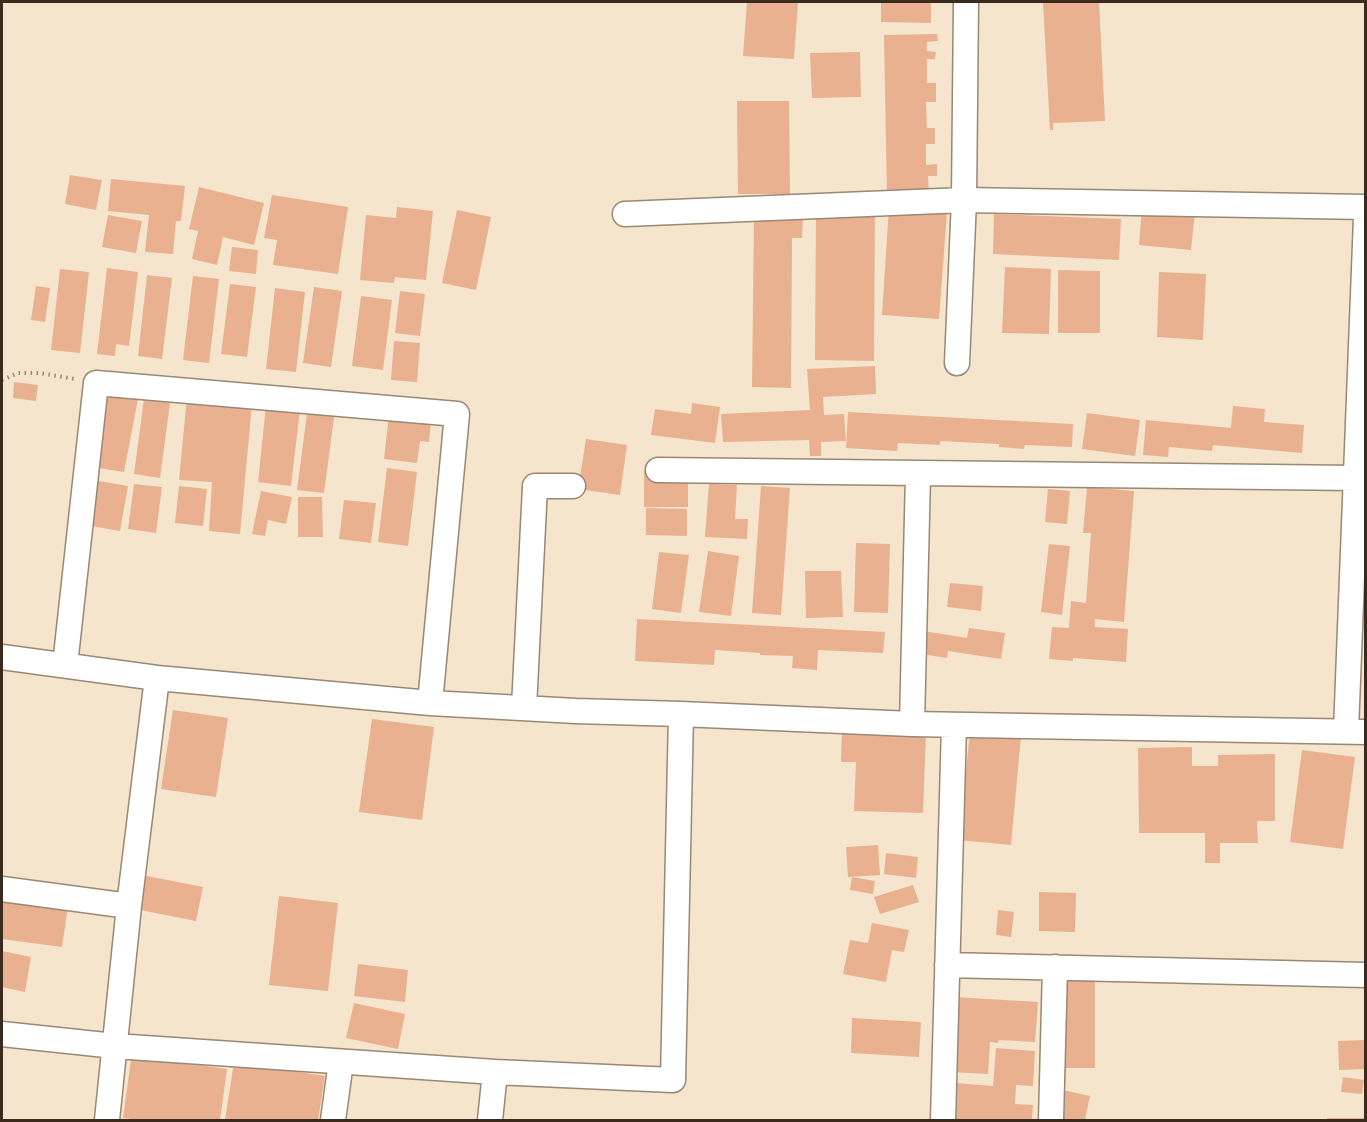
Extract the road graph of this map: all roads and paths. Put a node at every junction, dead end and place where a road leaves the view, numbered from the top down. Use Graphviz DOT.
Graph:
graph roads {
  1 [pos="966,2"];
  2 [pos="964,200"];
  3 [pos="1365,207"];
  4 [pos="625,214"];
  5 [pos="1365,218"];
  6 [pos="957,363"];
  7 [pos="2,380"];
  8 [pos="96,383"];
  9 [pos="1362,407"];
  10 [pos="658,470"];
  11 [pos="918,474"];
  12 [pos="1356,478"];
  13 [pos="573,486"];
  14 [pos="2,657"];
  15 [pos="65,665"];
  16 [pos="157,678"];
  17 [pos="430,703"];
  18 [pos="525,708"];
  19 [pos="681,714"];
  20 [pos="912,724"];
  21 [pos="954,725"];
  22 [pos="1356,732"];
  23 [pos="2,889"];
  24 [pos="129,906"];
  25 [pos="947,965"];
  26 [pos="1055,968"];
  27 [pos="1365,975"];
  28 [pos="2,1034"];
  29 [pos="115,1046"];
  30 [pos="341,1062"];
  31 [pos="495,1072"];
  32 [pos="107,1120"];
  33 [pos="333,1120"];
  34 [pos="490,1120"];
  35 [pos="943,1120"];
  36 [pos="1051,1120"];
  1 -- 2 [label="street"];
  2 -- 3 [label="street"];
  2 -- 4 [label="street"];
  2 -- 6 [label="street"];
  5 -- 9 [label="street"];
  7 -- 8 [label="path"];
  8 -- 15 [label="street"];
  8 -- 17 [label="street"];
  9 -- 12 [label="street"];
  10 -- 11 [label="street"];
  11 -- 12 [label="street"];
  11 -- 20 [label="street"];
  12 -- 22 [label="street"];
  13 -- 18 [label="street"];
  14 -- 15 [label="street"];
  15 -- 16 [label="street"];
  16 -- 17 [label="street"];
  16 -- 24 [label="street"];
  17 -- 18 [label="street"];
  18 -- 19 [label="street"];
  19 -- 20 [label="street"];
  19 -- 31 [label="street"];
  20 -- 21 [label="street"];
  21 -- 22 [label="street"];
  21 -- 25 [label="street"];
  23 -- 24 [label="street"];
  24 -- 29 [label="street"];
  25 -- 26 [label="street"];
  25 -- 35 [label="street"];
  26 -- 27 [label="street"];
  26 -- 36 [label="street"];
  28 -- 29 [label="street"];
  29 -- 30 [label="street"];
  29 -- 32 [label="street"];
  30 -- 31 [label="street"];
  30 -- 33 [label="street"];
  31 -- 34 [label="street"];
}
